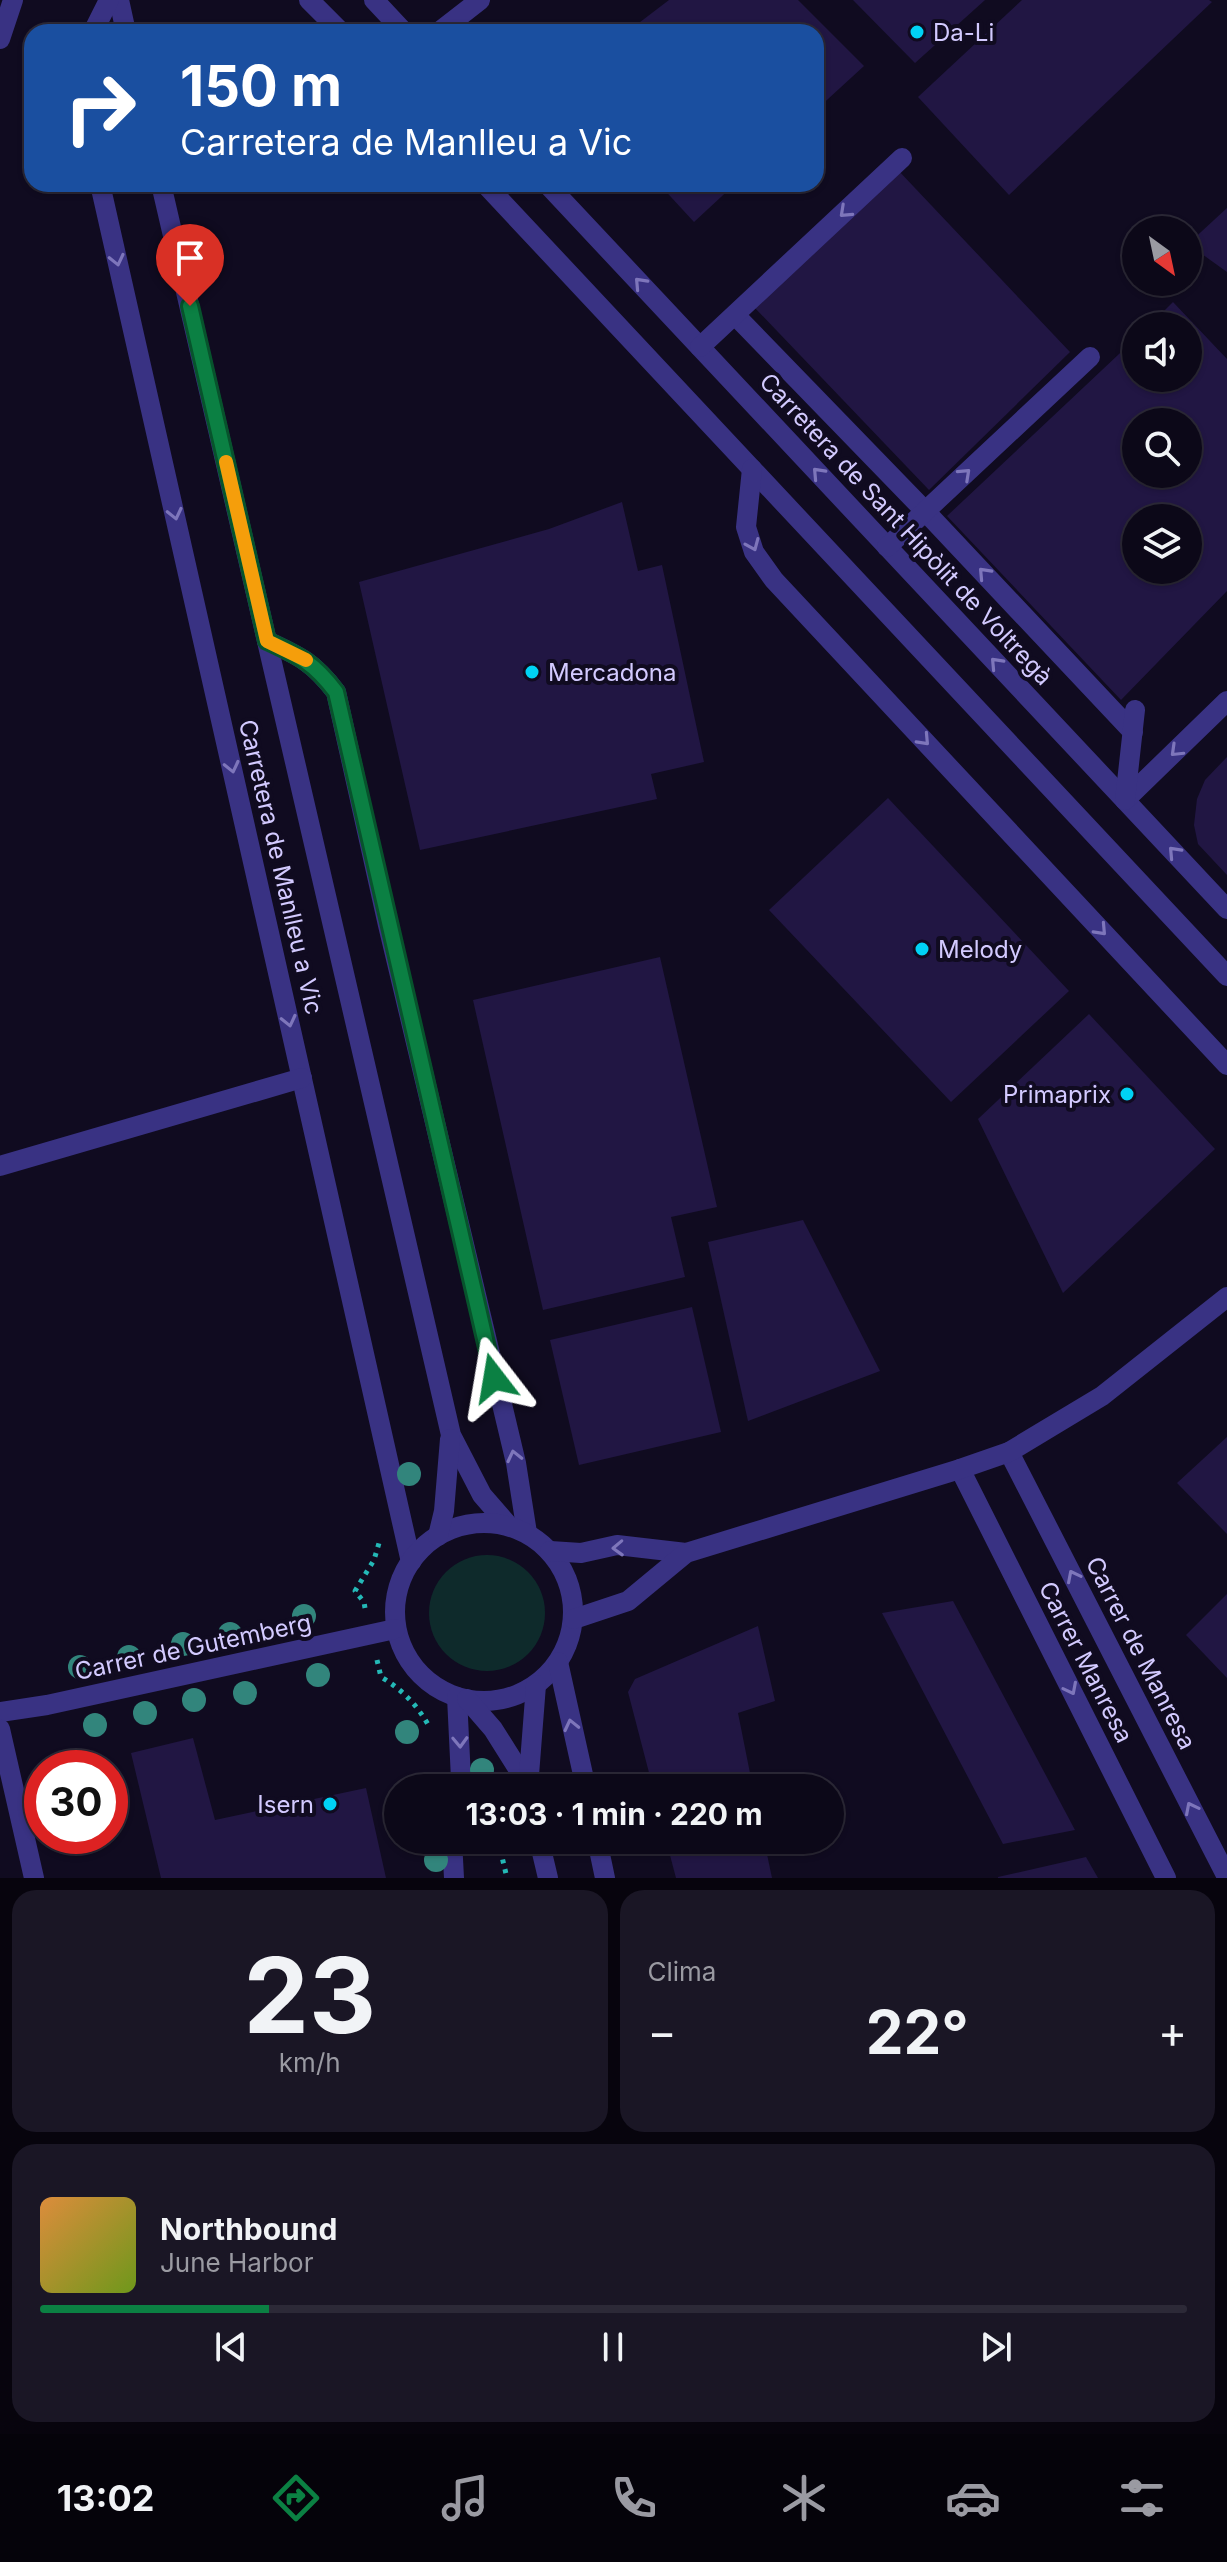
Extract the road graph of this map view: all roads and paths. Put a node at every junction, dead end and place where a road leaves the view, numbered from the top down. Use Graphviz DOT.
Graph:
graph roads {
  1 [pos="13,0"];
  2 [pos="109,0"];
  3 [pos="119,0"];
  4 [pos="309,0"];
  5 [pos="374,0"];
  6 [pos="480,0"];
  7 [pos="97,24"];
  8 [pos="124,24"];
  9 [pos="333,24"];
  10 [pos="396,24"];
  11 [pos="449,24"];
  12 [pos="0,39"];
  13 [pos="902,158"];
  14 [pos="102,192"];
  15 [pos="163,192"];
  16 [pos="492,192"];
  17 [pos="555,192"];
  18 [pos="735,315"];
  19 [pos="700,347"];
  20 [pos="1090,357"];
  21 [pos="752,469"];
  22 [pos="925,511"];
  23 [pos="887,547"];
  24 [pos="267,641"];
  25 [pos="1227,701"];
  26 [pos="1135,710"];
  27 [pos="1133,732"];
  28 [pos="1125,800"];
  29 [pos="1227,909"];
  30 [pos="1227,976"];
  31 [pos="1227,1065"];
  32 [pos="302,1078"];
  33 [pos="0,1166"];
  34 [pos="1227,1297"];
  35 [pos="451,1435"];
  36 [pos="1009,1452"];
  37 [pos="960,1469"];
  38 [pos="518,1529"];
  39 [pos="381,1534"];
  40 [pos="438,1536"];
  41 [pos="550,1551"];
  42 [pos="686,1553"];
  43 [pos="411,1562"];
  44 [pos="574,1619"];
  45 [pos="395,1629"];
  46 [pos="371,1636"];
  47 [pos="558,1662"];
  48 [pos="536,1685"];
  49 [pos="462,1698"];
  50 [pos="0,1712"];
  51 [pos="0,1729"];
  52 [pos="432,1731"];
  53 [pos="461,1774"];
  54 [pos="521,1774"];
  55 [pos="529,1774"];
  56 [pos="583,1774"];
  57 [pos="453,1854"];
  58 [pos="501,1854"];
  59 [pos="542,1854"];
  60 [pos="600,1854"];
  61 [pos="1227,1877"];
  62 [pos="34,1878"];
  63 [pos="454,1878"];
  64 [pos="507,1878"];
  65 [pos="548,1878"];
  66 [pos="605,1878"];
  67 [pos="1166,1878"];
  1 -- 12 [label="street"];
  2 -- 7 [label="street"];
  3 -- 8 [label="street"];
  4 -- 9 [label="street"];
  5 -- 10 [label="street"];
  6 -- 11 [label="street"];
  13 -- 18 [label="street, one-way"];
  14 -- 32 [label="street, Carretera de Manlleu a Vic, one-way"];
  15 -- 24 [label="street, Carretera de Manlleu a Vic"];
  16 -- 21 [label="street"];
  19 -- 17 [label="street, Carretera de Sant Hipòlit de Voltregà, one-way"];
  18 -- 19 [label="street"];
  18 -- 22 [label="street"];
  23 -- 19 [label="street, Carretera de Sant Hipòlit de Voltregà, one-way"];
  22 -- 20 [label="street, one-way"];
  21 -- 30 [label="street"];
  21 -- 31 [label="street, one-way"];
  22 -- 23 [label="street"];
  27 -- 22 [label="street, one-way"];
  28 -- 23 [label="street, Carretera de Sant Hipòlit de Voltregà, one-way"];
  24 -- 35 [label="street, Carretera de Manlleu a Vic"];
  38 -- 24 [label="street, one-way"];
  25 -- 28 [label="street, one-way"];
  26 -- 27 [label="street"];
  27 -- 28 [label="street"];
  29 -- 28 [label="street, Carretera de Sant Hipòlit de Voltregà, one-way"];
  32 -- 33 [label="street"];
  32 -- 43 [label="street, Carretera de Manlleu a Vic"];
  34 -- 36 [label="street"];
  35 -- 38 [label="street, Carretera de Manlleu a Vic"];
  35 -- 40 [label="street, Carretera de Manlleu a Vic"];
  36 -- 37 [label="street"];
  61 -- 36 [label="street, Carrer de Manresa, one-way"];
  37 -- 42 [label="street"];
  37 -- 67 [label="street, Carrer Manresa, one-way"];
  38 -- 40 [label="street"];
  38 -- 41 [label="street"];
  39 -- 46 [label="path"];
  40 -- 43 [label="street"];
  42 -- 41 [label="street, one-way"];
  41 -- 44 [label="street"];
  42 -- 44 [label="street"];
  43 -- 45 [label="street"];
  44 -- 47 [label="street"];
  45 -- 46 [label="street, Carrer de Gutemberg"];
  45 -- 49 [label="street"];
  46 -- 50 [label="street, Carrer de Gutemberg"];
  46 -- 52 [label="path"];
  47 -- 48 [label="street"];
  56 -- 47 [label="street, one-way"];
  48 -- 49 [label="street"];
  48 -- 55 [label="street"];
  49 -- 53 [label="street, one-way"];
  49 -- 54 [label="street"];
  51 -- 62 [label="street"];
  57 -- 63 [label="street"];
  58 -- 64 [label="path"];
  59 -- 65 [label="street"];
  60 -- 66 [label="street"];
}
